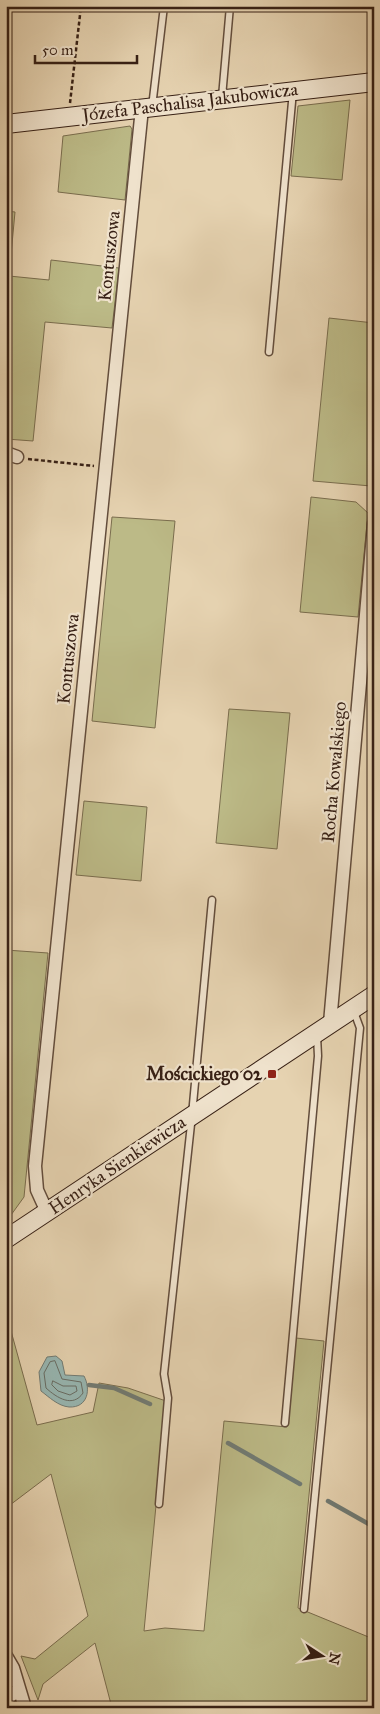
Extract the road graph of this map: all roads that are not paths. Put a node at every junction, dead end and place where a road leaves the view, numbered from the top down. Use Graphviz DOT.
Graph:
graph roads {
  1 [pos="164,6"];
  2 [pos="230,6"];
  3 [pos="374,82"];
  4 [pos="293,90"];
  5 [pos="222,99"];
  6 [pos="147,108"];
  7 [pos="6,124"];
  8 [pos="269,352"];
  9 [pos="374,524"];
  10 [pos="212,900"];
  11 [pos="374,995"];
  12 [pos="353,1008"];
  13 [pos="323,1027"];
  14 [pos="192,1114"];
  15 [pos="47,1212"];
  16 [pos="6,1239"];
  17 [pos="284,1423"];
  18 [pos="159,1504"];
  19 [pos="304,1609"];
  20 [pos="6,1656"];
  21 [pos="20,1689"];
  22 [pos="6,1700"];
  23 [pos="24,1708"];
  1 -- 6 [label="lane"];
  2 -- 5 [label="lane"];
  3 -- 4 [label="street, Józefa Paschalisa Jakubowicza"];
  4 -- 5 [label="street, Józefa Paschalisa Jakubowicza"];
  4 -- 8 [label="lane"];
  5 -- 6 [label="street, Józefa Paschalisa Jakubowicza"];
  6 -- 7 [label="street, Józefa Paschalisa Jakubowicza"];
  6 -- 15 [label="street, Kontuszowa"];
  9 -- 13 [label="street, Rocha Kowalskiego"];
  10 -- 14 [label="lane"];
  11 -- 12 [label="street, Henryka Sienkiewicza"];
  12 -- 13 [label="street, Henryka Sienkiewicza"];
  12 -- 19 [label="lane"];
  13 -- 14 [label="street, Henryka Sienkiewicza"];
  13 -- 17 [label="lane"];
  14 -- 15 [label="street, Henryka Sienkiewicza"];
  14 -- 18 [label="lane"];
  15 -- 16 [label="street, Henryka Sienkiewicza"];
  20 -- 21 [label="street"];
  21 -- 22 [label="street"];
  21 -- 23 [label="street"];
}
